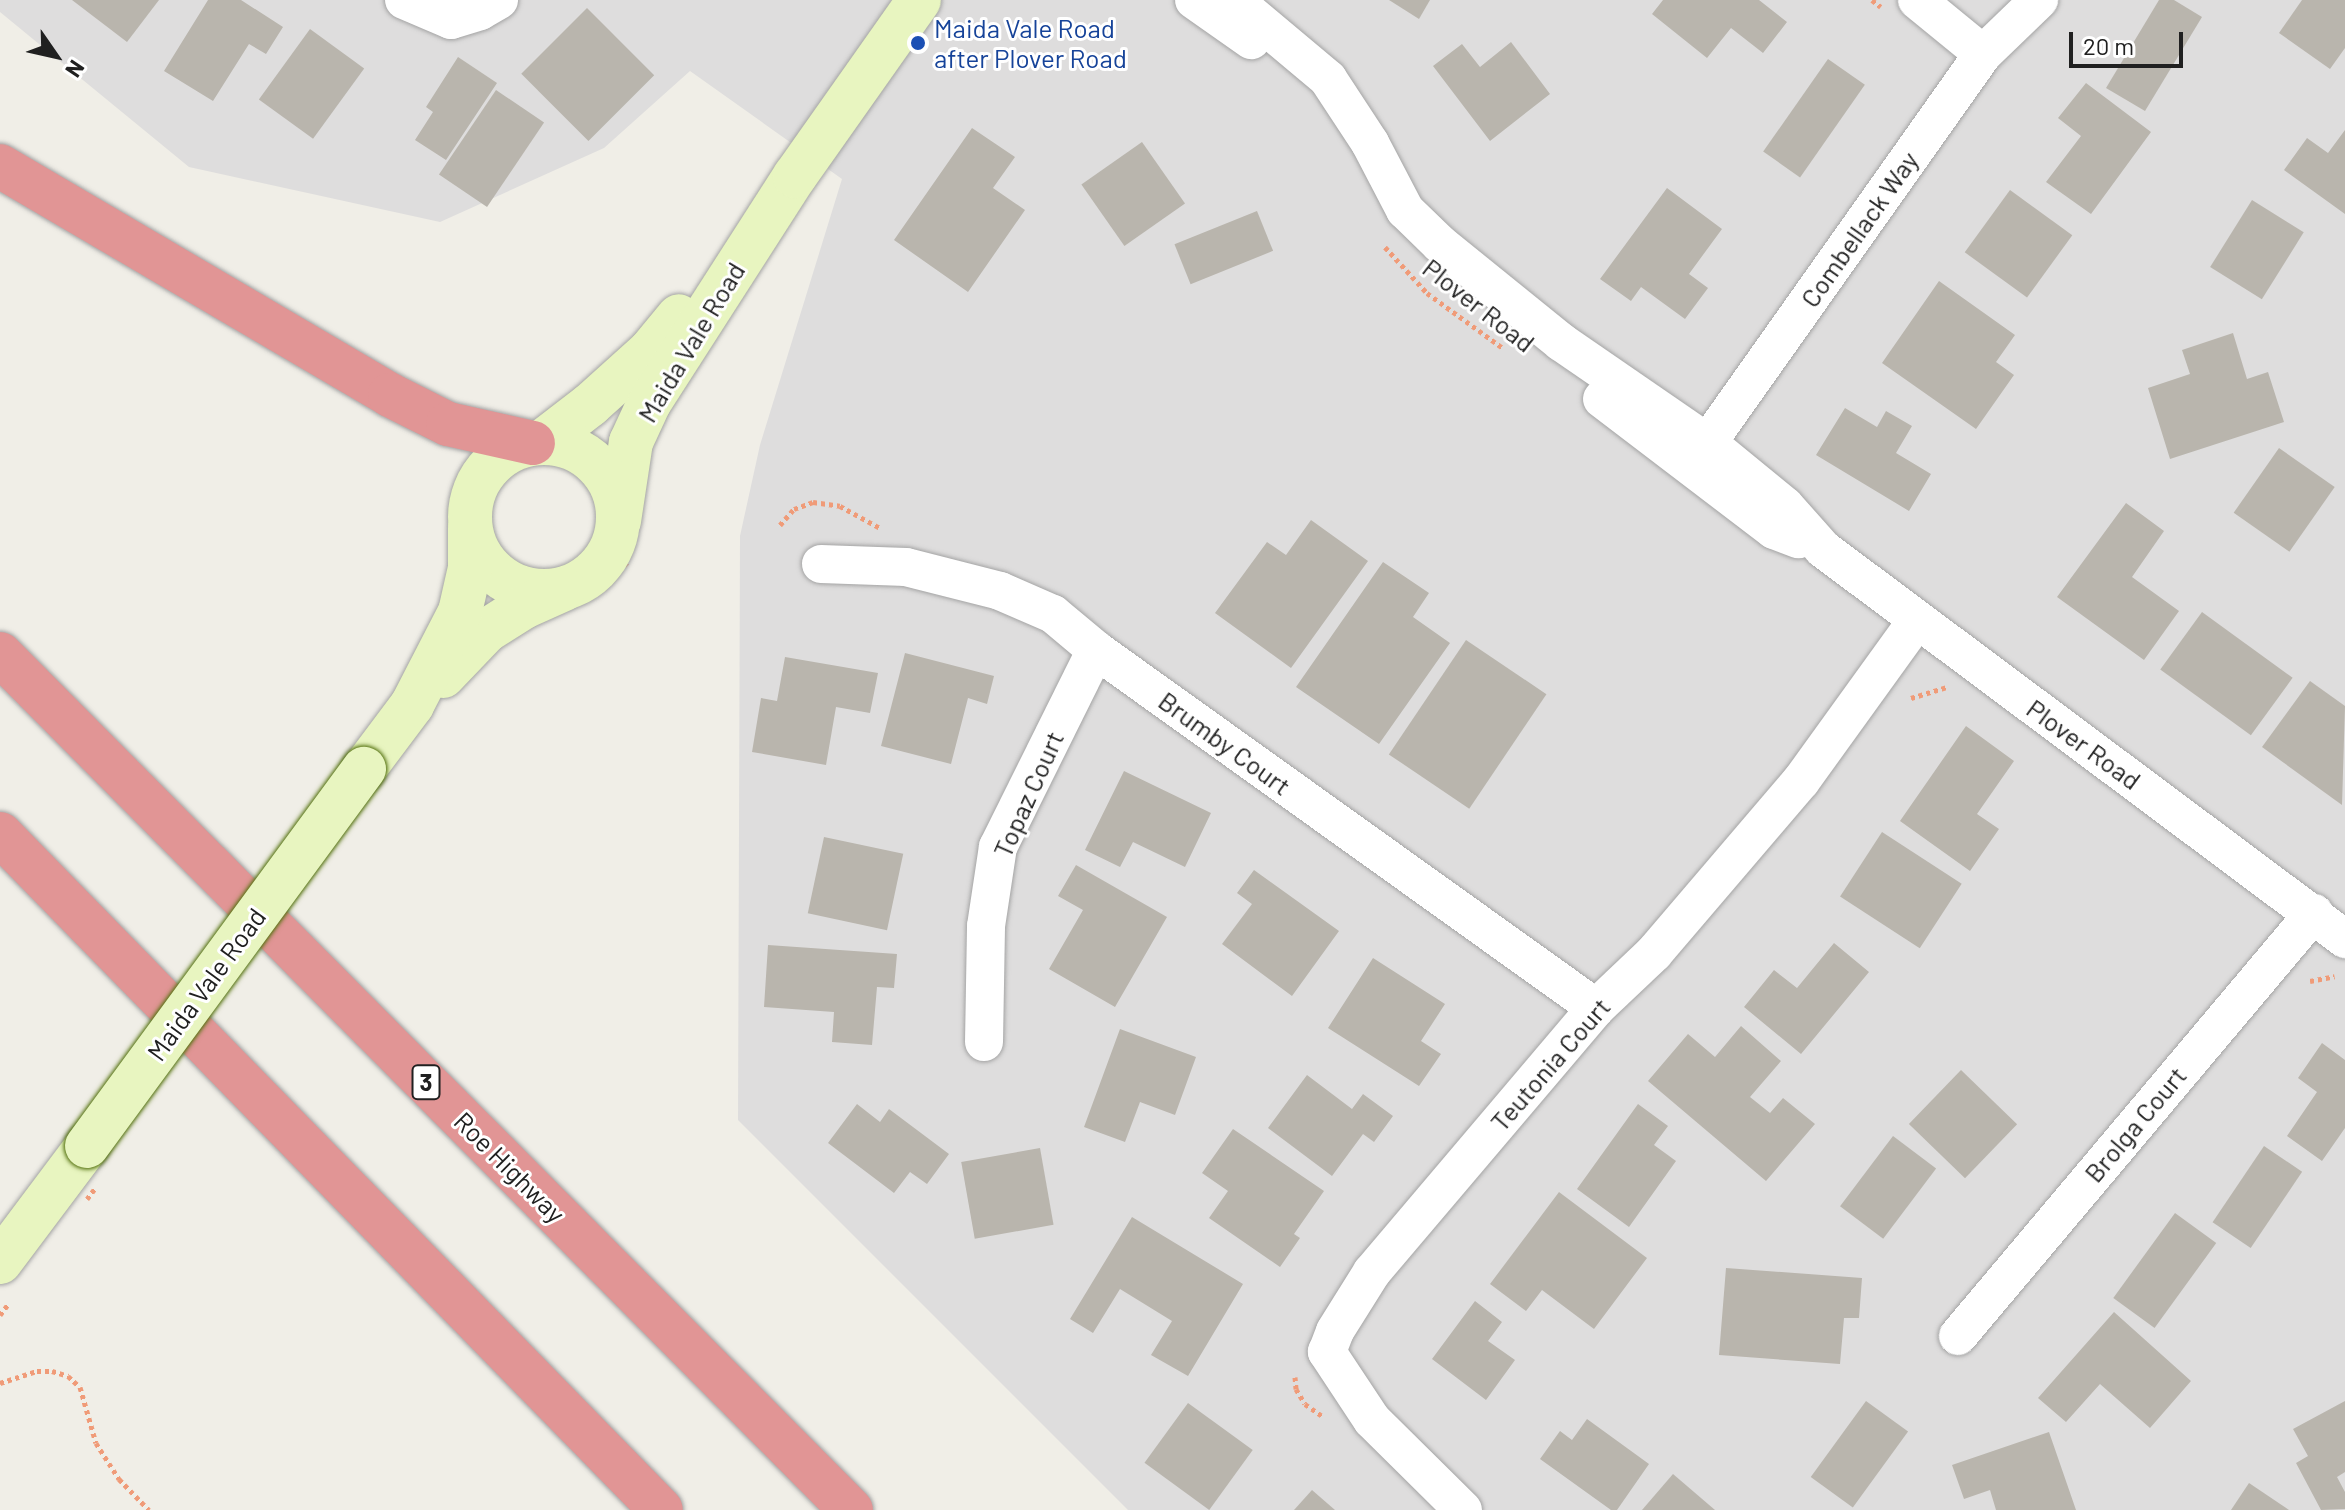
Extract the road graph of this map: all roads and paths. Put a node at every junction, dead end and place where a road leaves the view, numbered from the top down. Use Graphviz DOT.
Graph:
graph roads {
  1 [pos="404,0"];
  2 [pos="919,0"];
  3 [pos="1194,0"];
  4 [pos="1234,0"];
  5 [pos="1872,0"];
  6 [pos="2039,0"];
  7 [pos="1900,5"];
  8 [pos="489,6"];
  9 [pos="1983,54"];
  10 [pos="0,166"];
  11 [pos="795,176"];
  12 [pos="537,442"];
  13 [pos="1699,455"];
  14 [pos="470,520"];
  15 [pos="619,521"];
  16 [pos="780,525"];
  17 [pos="885,532"];
  18 [pos="821,564"];
  19 [pos="578,583"];
  20 [pos="1917,620"];
  21 [pos="1096,650"];
  22 [pos="0,654"];
  23 [pos="412,705"];
  24 [pos="0,834"];
  25 [pos="2314,913"];
  26 [pos="2345,939"];
  27 [pos="1596,1008"];
  28 [pos="984,1042"];
  29 [pos="0,1262"];
  30 [pos="1958,1336"];
  31 [pos="0,1383"];
  32 [pos="149,1510"];
  33 [pos="661,1510"];
  34 [pos="851,1510"];
  35 [pos="1463,1510"];
  1 -- 8 [label="street"];
  2 -- 11 [label="main road, Maida Vale Road"];
  3 -- 13 [label="street, Plover Road"];
  4 -- 13 [label="street, Plover Road"];
  5 -- 7 [label="path"];
  6 -- 9 [label="street, Combellack Way"];
  7 -- 9 [label="street"];
  9 -- 13 [label="street, Combellack Way"];
  10 -- 12 [label="highway"];
  11 -- 12 [label="main road, Maida Vale Road"];
  11 -- 15 [label="main road, Maida Vale Road"];
  12 -- 14 [label="main road"];
  12 -- 15 [label="main road"];
  13 -- 20 [label="street, Plover Road"];
  14 -- 19 [label="main road"];
  14 -- 23 [label="main road, Maida Vale Road"];
  15 -- 19 [label="main road"];
  16 -- 17 [label="path"];
  18 -- 21 [label="street, Brumby Court"];
  19 -- 23 [label="main road, Maida Vale Road"];
  20 -- 25 [label="street, Plover Road"];
  20 -- 27 [label="street, Teutonia Court"];
  21 -- 27 [label="street, Brumby Court"];
  21 -- 28 [label="street, Topaz Court"];
  22 -- 34 [label="highway, Roe Highway / 3"];
  23 -- 29 [label="main road, Maida Vale Road, bridge"];
  24 -- 33 [label="highway"];
  25 -- 26 [label="street, Plover Road"];
  25 -- 30 [label="street, Brolga Court"];
  27 -- 35 [label="street, Teutonia Court"];
  31 -- 32 [label="path"];
}
